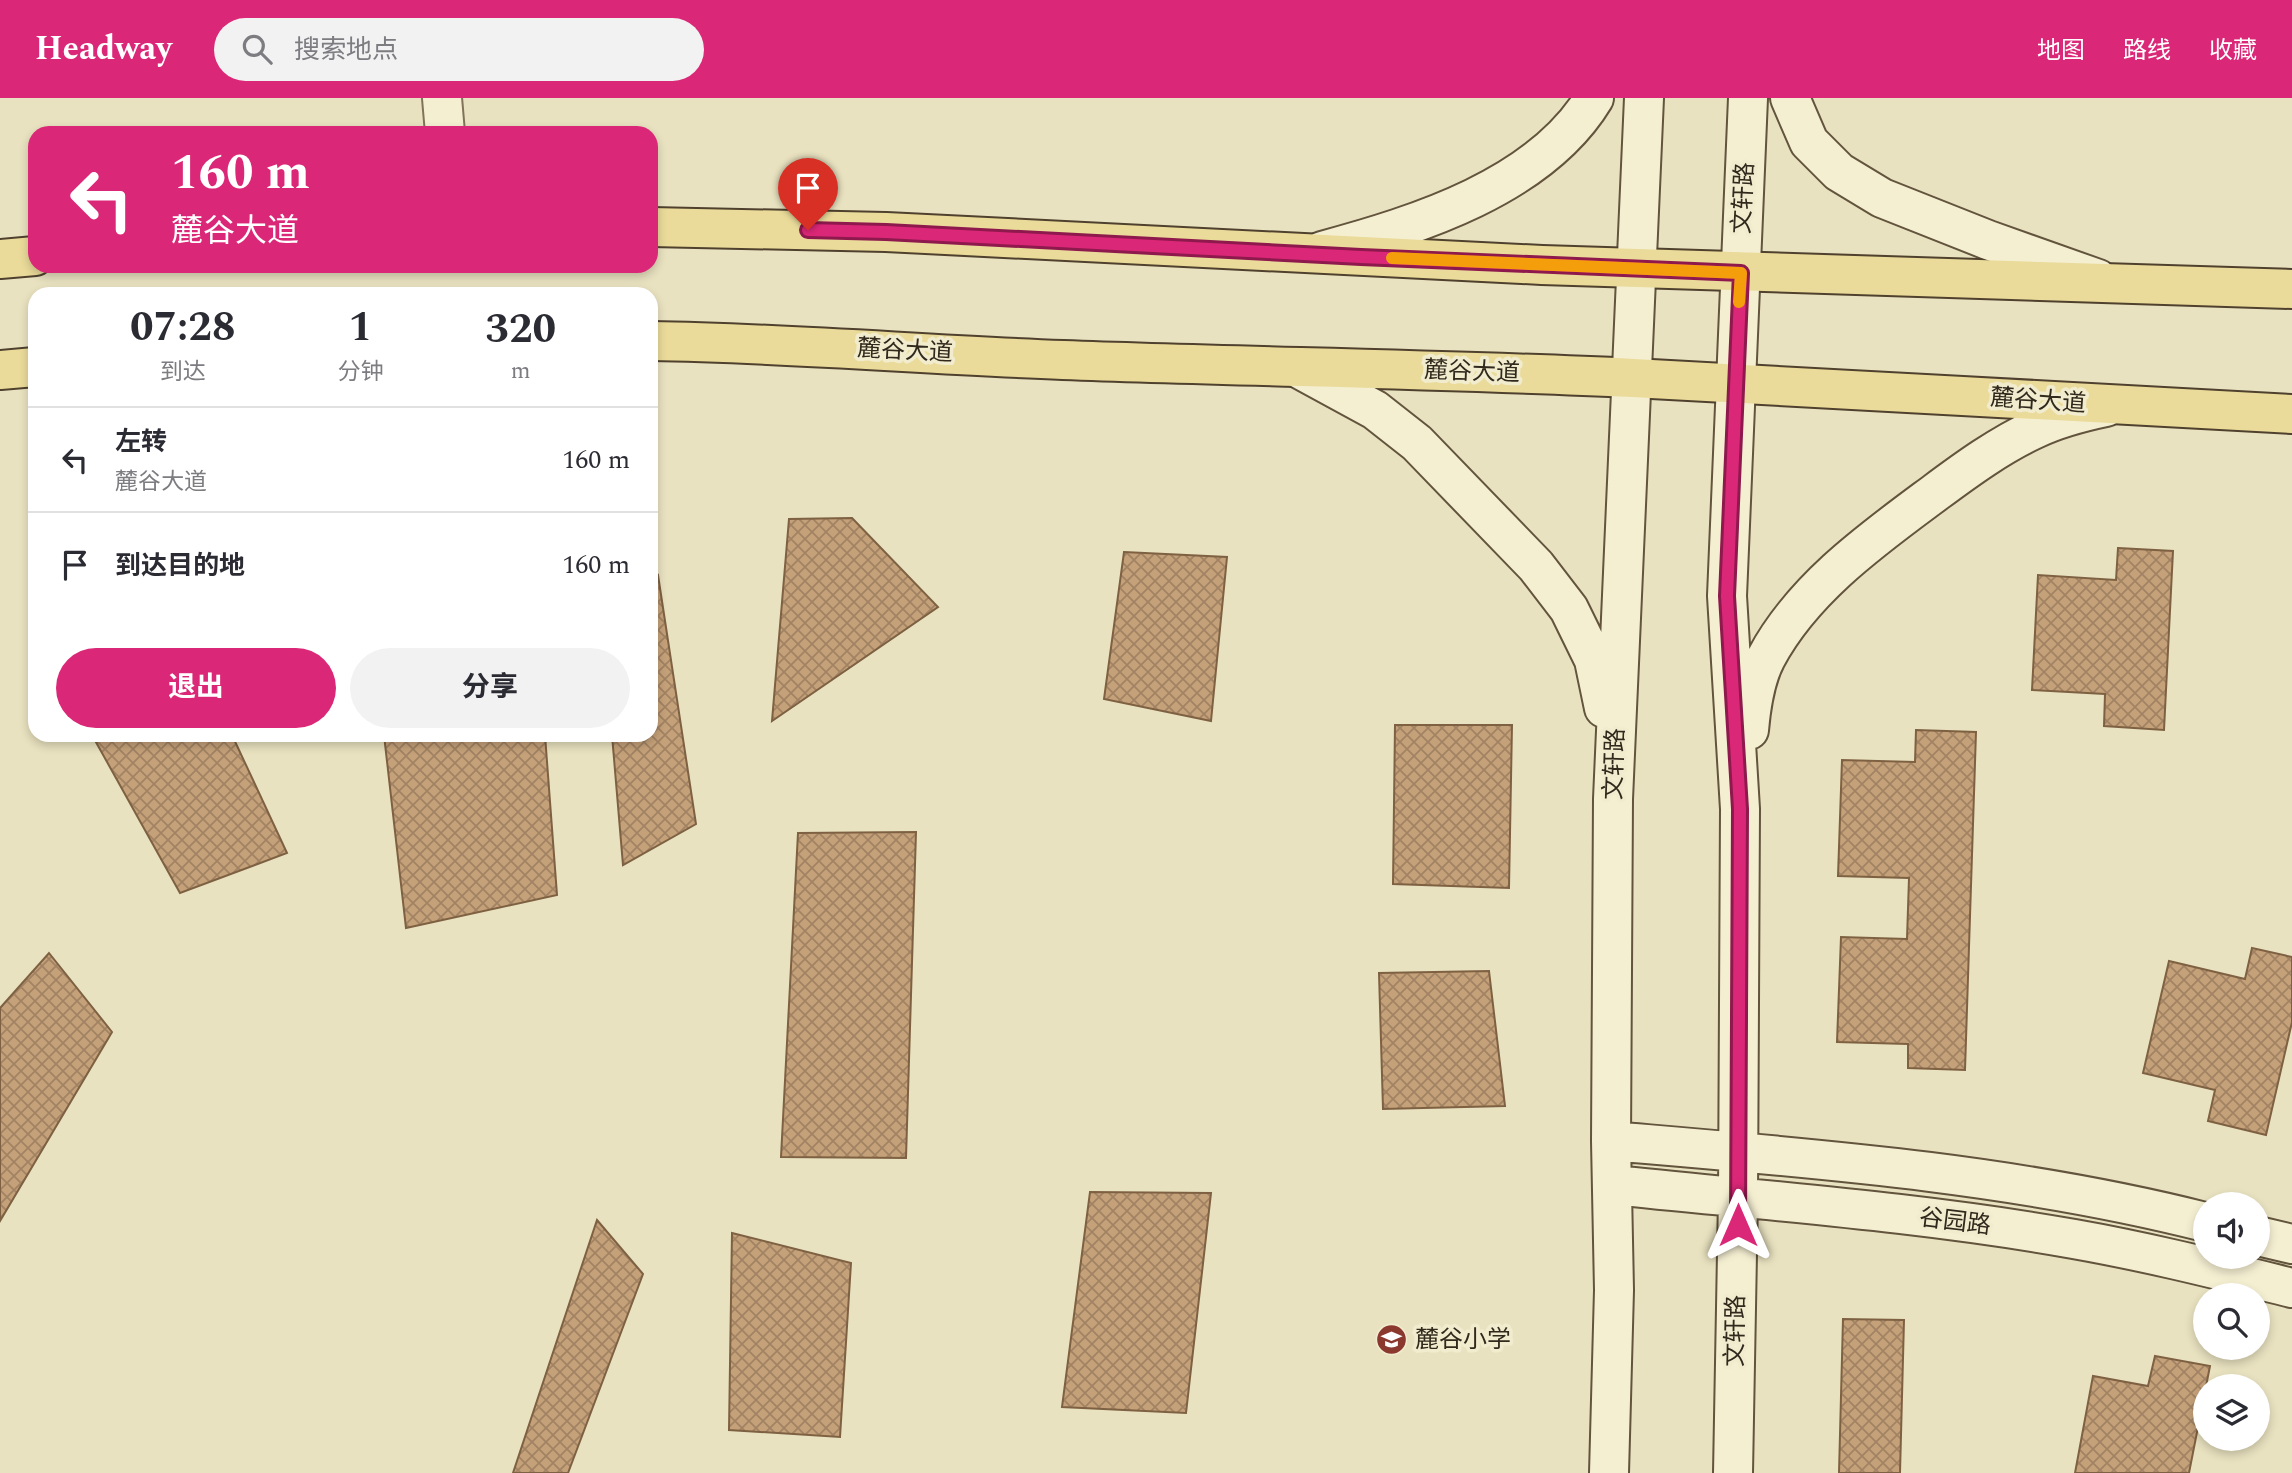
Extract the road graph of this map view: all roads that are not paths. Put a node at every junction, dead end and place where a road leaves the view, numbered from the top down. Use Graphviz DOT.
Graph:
graph roads {
  1 [pos="442,98"];
  2 [pos="1594,98"];
  3 [pos="1644,98"];
  4 [pos="1748,98"];
  5 [pos="1790,98"];
  6 [pos="444,126"];
  7 [pos="658,227"];
  8 [pos="1309,254"];
  9 [pos="28,257"];
  10 [pos="0,259"];
  11 [pos="1637,269"];
  12 [pos="1741,273"];
  13 [pos="2110,283"];
  14 [pos="2292,289"];
  15 [pos="658,341"];
  16 [pos="1296,367"];
  17 [pos="28,368"];
  18 [pos="0,370"];
  19 [pos="1632,378"];
  20 [pos="1736,383"];
  21 [pos="2109,406"];
  22 [pos="2292,414"];
  23 [pos="1613,799"];
  24 [pos="1740,809"];
  25 [pos="1611,1141"];
  26 [pos="1738,1152"];
  27 [pos="1613,1185"];
  28 [pos="1738,1198"];
  29 [pos="2193,1220"];
  30 [pos="2270,1239"];
  31 [pos="2292,1244"];
  32 [pos="2292,1288"];
  33 [pos="1609,1473"];
  34 [pos="1733,1473"];
  1 -- 6 [label="main road"];
  2 -- 8 [label="main road"];
  3 -- 11 [label="main road, 文轩路"];
  4 -- 12 [label="main road, 文轩路"];
  5 -- 13 [label="main road"];
  7 -- 8 [label="main road"];
  8 -- 11 [label="main road"];
  9 -- 10 [label="main road"];
  11 -- 12 [label="main road"];
  11 -- 19 [label="main road, 文轩路"];
  12 -- 13 [label="main road"];
  12 -- 20 [label="main road, 文轩路"];
  13 -- 14 [label="main road"];
  15 -- 16 [label="main road, 麓谷大道"];
  16 -- 19 [label="main road, 麓谷大道"];
  16 -- 23 [label="main road"];
  17 -- 18 [label="main road"];
  19 -- 20 [label="main road, 麓谷大道"];
  19 -- 23 [label="main road, 文轩路"];
  20 -- 21 [label="main road, 麓谷大道"];
  20 -- 24 [label="main road, 文轩路"];
  21 -- 22 [label="main road, 麓谷大道"];
  21 -- 24 [label="main road"];
  23 -- 25 [label="main road, 文轩路"];
  24 -- 26 [label="main road, 文轩路"];
  25 -- 26 [label="main road, 谷园路"];
  25 -- 27 [label="main road, 文轩路"];
  26 -- 28 [label="main road, 文轩路"];
  26 -- 29 [label="main road, 谷园路"];
  27 -- 28 [label="main road, 谷园路"];
  27 -- 33 [label="main road, 文轩路"];
  28 -- 32 [label="main road, 谷园路"];
  28 -- 34 [label="main road, 文轩路"];
  30 -- 31 [label="main road"];
}
